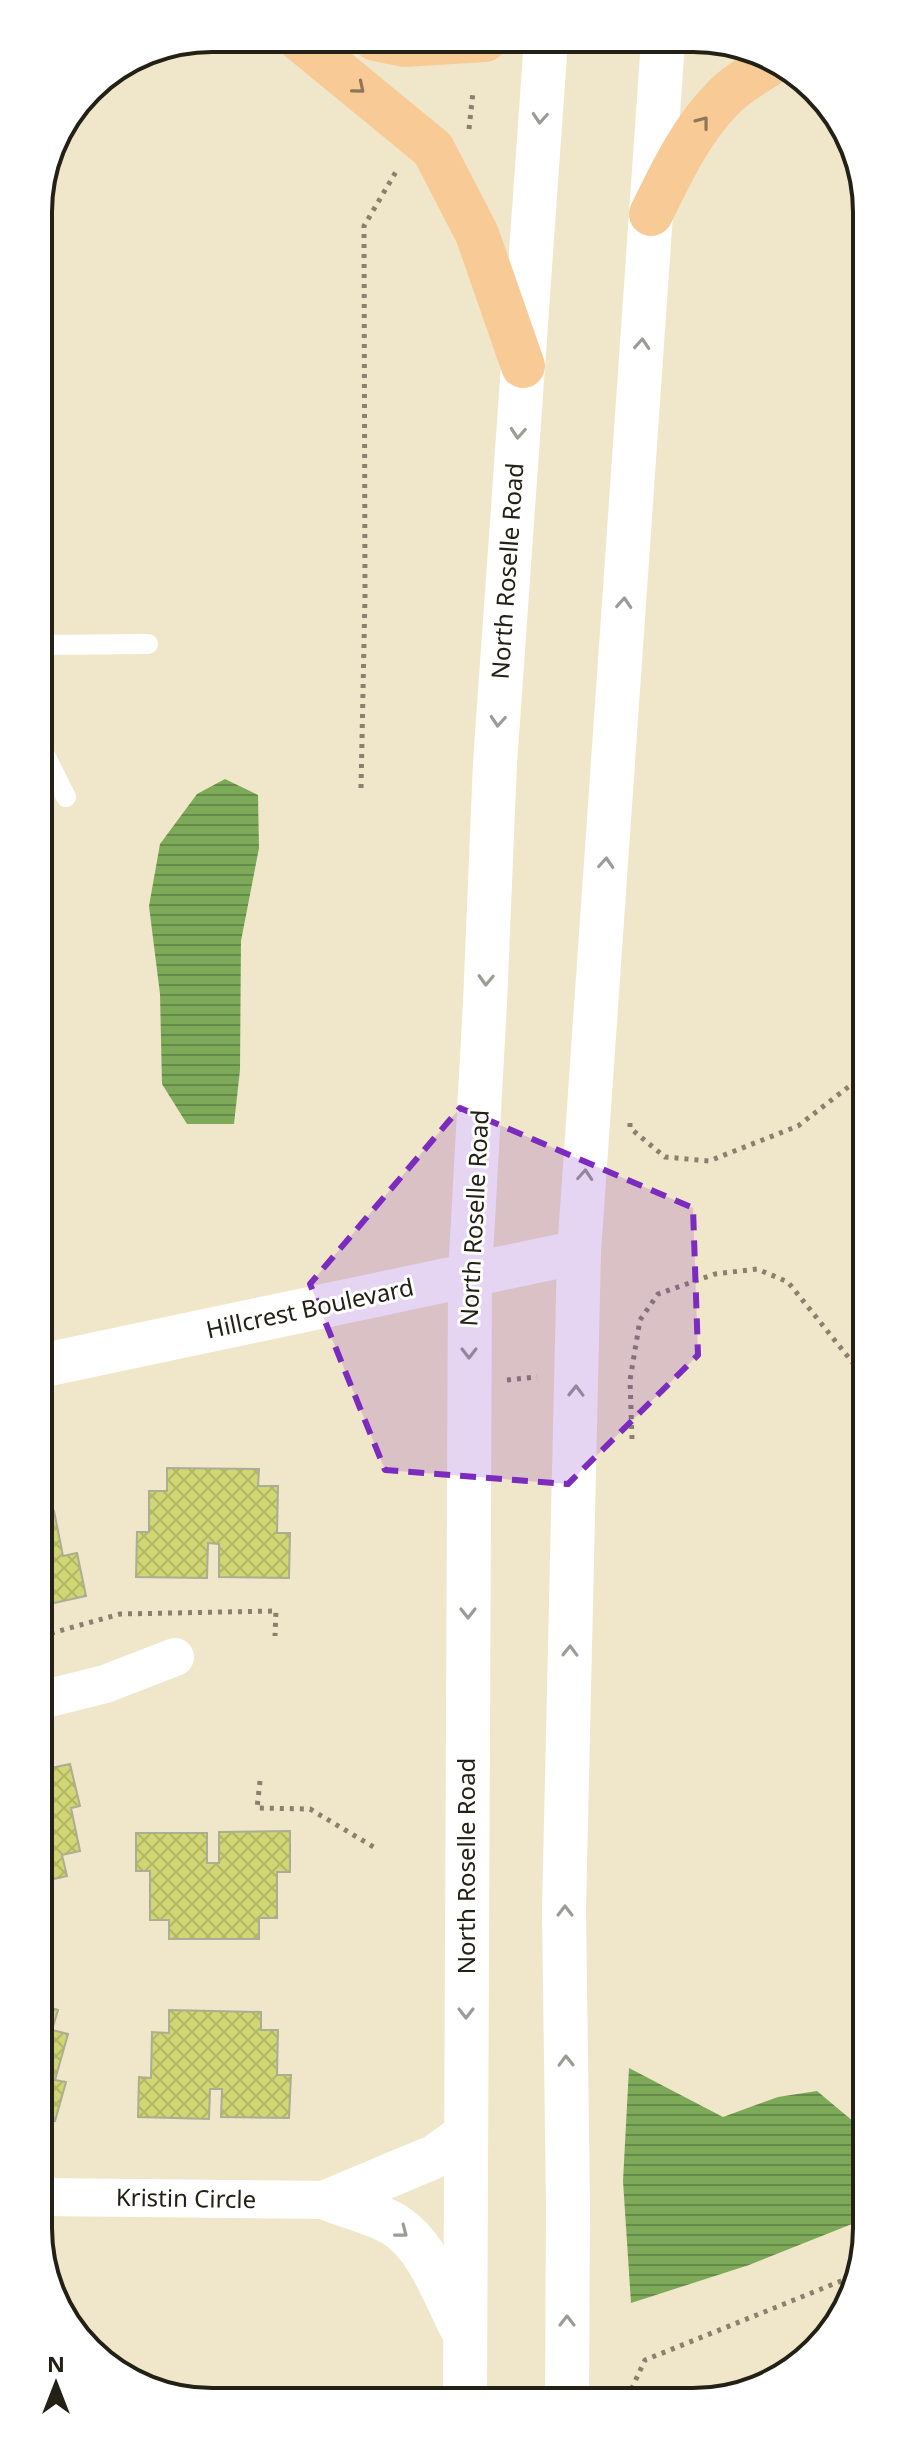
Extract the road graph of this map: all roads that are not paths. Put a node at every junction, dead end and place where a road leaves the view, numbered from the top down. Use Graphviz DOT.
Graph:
graph roads {
  1 [pos="315,52"];
  2 [pos="545,52"];
  3 [pos="662,52"];
  4 [pos="763,68"];
  5 [pos="651,214"];
  6 [pos="523,366"];
  7 [pos="148,644"];
  8 [pos="52,645"];
  9 [pos="52,769"];
  10 [pos="66,797"];
  11 [pos="579,1252"];
  12 [pos="470,1275"];
  13 [pos="52,1363"];
  14 [pos="175,1657"];
  15 [pos="52,1697"];
  16 [pos="466,2134"];
  17 [pos="52,2197"];
  18 [pos="331,2200"];
  19 [pos="465,2336"];
  20 [pos="465,2388"];
  21 [pos="567,2388"];
  1 -- 6 [label="highway, one-way"];
  2 -- 6 [label="main road, North Roselle Road, one-way"];
  3 -- 5 [label="main road"];
  5 -- 4 [label="highway, one-way"];
  11 -- 5 [label="main road, one-way"];
  6 -- 12 [label="main road, North Roselle Road, one-way"];
  7 -- 8 [label="lane"];
  9 -- 10 [label="lane"];
  11 -- 12 [label="main road, Hillcrest Boulevard"];
  21 -- 11 [label="main road, one-way"];
  12 -- 13 [label="main road, Hillcrest Boulevard"];
  12 -- 16 [label="main road, North Roselle Road, one-way"];
  14 -- 15 [label="street"];
  16 -- 18 [label="main road"];
  16 -- 19 [label="main road, North Roselle Road"];
  17 -- 18 [label="street, Kristin Circle"];
  18 -- 19 [label="main road, one-way"];
  19 -- 20 [label="main road, North Roselle Road"];
}
